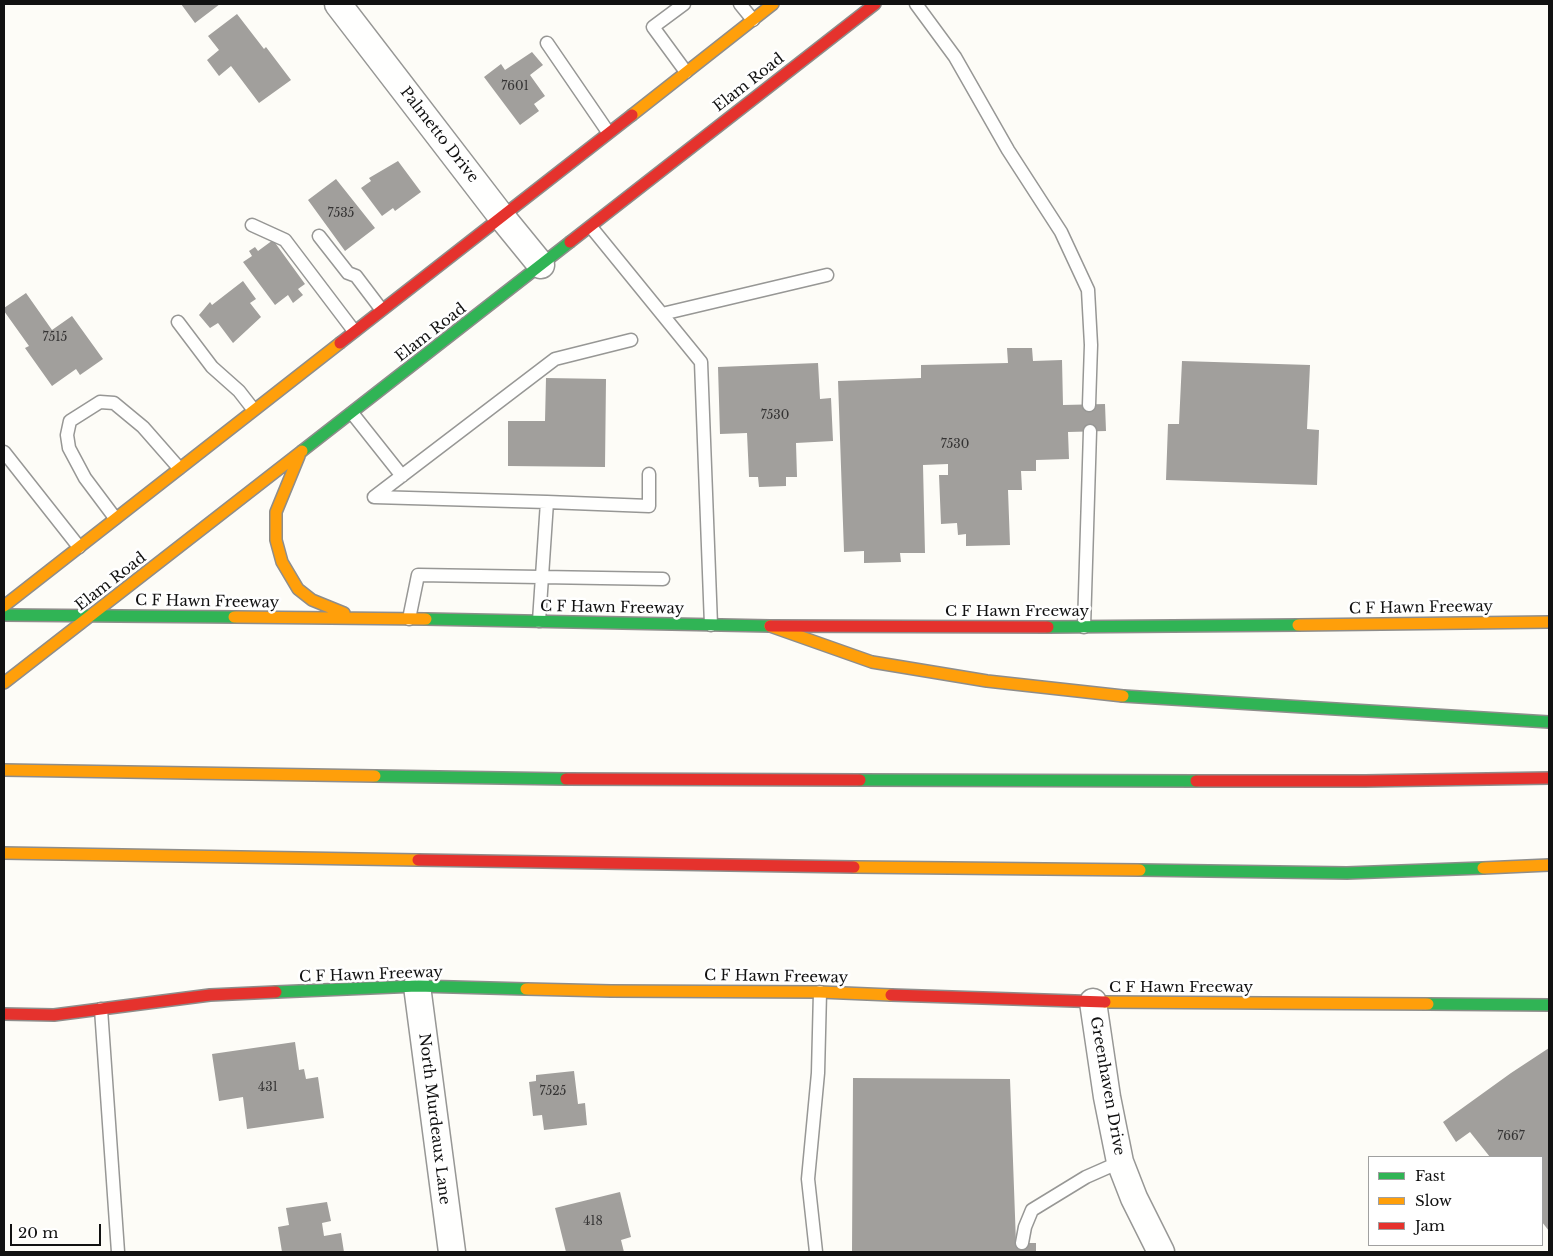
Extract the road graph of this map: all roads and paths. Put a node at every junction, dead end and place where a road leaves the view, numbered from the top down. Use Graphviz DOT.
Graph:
graph roads {
  1 [pos="338,4"];
  2 [pos="684,4"];
  3 [pos="740,4"];
  4 [pos="773,4"];
  5 [pos="874,4"];
  6 [pos="916,4"];
  7 [pos="753,20"];
  8 [pos="547,43"];
  9 [pos="686,72"];
  10 [pos="608,132"];
  11 [pos="501,216"];
  12 [pos="252,225"];
  13 [pos="591,227"];
  14 [pos="319,236"];
  15 [pos="541,265"];
  16 [pos="827,275"];
  17 [pos="382,309"];
  18 [pos="662,314"];
  19 [pos="178,322"];
  20 [pos="354,331"];
  21 [pos="631,340"];
  22 [pos="1089,404"];
  23 [pos="253,409"];
  24 [pos="352,413"];
  25 [pos="1090,431"];
  26 [pos="4,452"];
  27 [pos="300,454"];
  28 [pos="179,468"];
  29 [pos="649,474"];
  30 [pos="402,476"];
  31 [pos="547,502"];
  32 [pos="115,518"];
  33 [pos="79,547"];
  34 [pos="542,576"];
  35 [pos="663,579"];
  36 [pos="4,606"];
  37 [pos="4,615"];
  38 [pos="92,616"];
  39 [pos="357,618"];
  40 [pos="409,619"];
  41 [pos="539,621"];
  42 [pos="1549,622"];
  43 [pos="711,625"];
  44 [pos="770,626"];
  45 [pos="1084,628"];
  46 [pos="4,683"];
  47 [pos="1549,722"];
  48 [pos="4,770"];
  49 [pos="1549,778"];
  50 [pos="4,852"];
  51 [pos="1549,865"];
  52 [pos="417,986"];
  53 [pos="820,992"];
  54 [pos="1093,1002"];
  55 [pos="1549,1005"];
  56 [pos="101,1009"];
  57 [pos="4,1014"];
  58 [pos="1120,1162"];
  59 [pos="1022,1243"];
  60 [pos="118,1252"];
  61 [pos="452,1252"];
  62 [pos="816,1252"];
  63 [pos="1161,1252"];
  1 -- 11 [label="street, Palmetto Drive"];
  2 -- 9 [label="lane"];
  3 -- 7 [label="lane"];
  4 -- 7 [label="main road"];
  5 -- 13 [label="main road, Elam Road"];
  6 -- 22 [label="lane"];
  7 -- 9 [label="main road"];
  8 -- 10 [label="lane"];
  9 -- 10 [label="main road"];
  10 -- 11 [label="main road"];
  11 -- 15 [label="street, Palmetto Drive"];
  11 -- 17 [label="main road"];
  12 -- 20 [label="lane"];
  13 -- 15 [label="main road, Elam Road"];
  13 -- 18 [label="lane"];
  14 -- 17 [label="lane"];
  15 -- 24 [label="main road, Elam Road"];
  16 -- 18 [label="lane"];
  17 -- 20 [label="main road"];
  18 -- 43 [label="lane"];
  19 -- 23 [label="lane"];
  20 -- 23 [label="main road"];
  21 -- 30 [label="lane"];
  23 -- 28 [label="main road"];
  24 -- 27 [label="main road, Elam Road"];
  24 -- 30 [label="lane"];
  25 -- 45 [label="lane"];
  26 -- 33 [label="lane"];
  27 -- 38 [label="main road, Elam Road"];
  27 -- 39 [label="main road"];
  28 -- 32 [label="main road"];
  28 -- 32 [label="lane"];
  29 -- 31 [label="lane"];
  30 -- 31 [label="lane"];
  31 -- 34 [label="lane"];
  32 -- 33 [label="main road"];
  33 -- 36 [label="main road"];
  34 -- 35 [label="lane"];
  34 -- 40 [label="lane"];
  34 -- 41 [label="lane"];
  37 -- 38 [label="main road, C F Hawn Freeway"];
  38 -- 39 [label="main road, C F Hawn Freeway"];
  38 -- 46 [label="main road, Elam Road"];
  39 -- 40 [label="main road, C F Hawn Freeway"];
  40 -- 41 [label="main road, C F Hawn Freeway"];
  41 -- 43 [label="main road, C F Hawn Freeway"];
  42 -- 45 [label="main road, C F Hawn Freeway"];
  43 -- 44 [label="main road, C F Hawn Freeway"];
  44 -- 45 [label="main road, C F Hawn Freeway"];
  44 -- 47 [label="main road"];
  48 -- 49 [label="main road"];
  50 -- 51 [label="main road"];
  52 -- 53 [label="main road, C F Hawn Freeway"];
  52 -- 56 [label="main road, C F Hawn Freeway"];
  52 -- 61 [label="street, North Murdeaux Lane"];
  53 -- 54 [label="main road, C F Hawn Freeway"];
  53 -- 62 [label="lane"];
  54 -- 55 [label="main road, C F Hawn Freeway"];
  54 -- 58 [label="street, Greenhaven Drive"];
  56 -- 57 [label="main road, C F Hawn Freeway"];
  56 -- 60 [label="lane"];
  58 -- 59 [label="lane"];
  58 -- 63 [label="street, Greenhaven Drive"];
}
